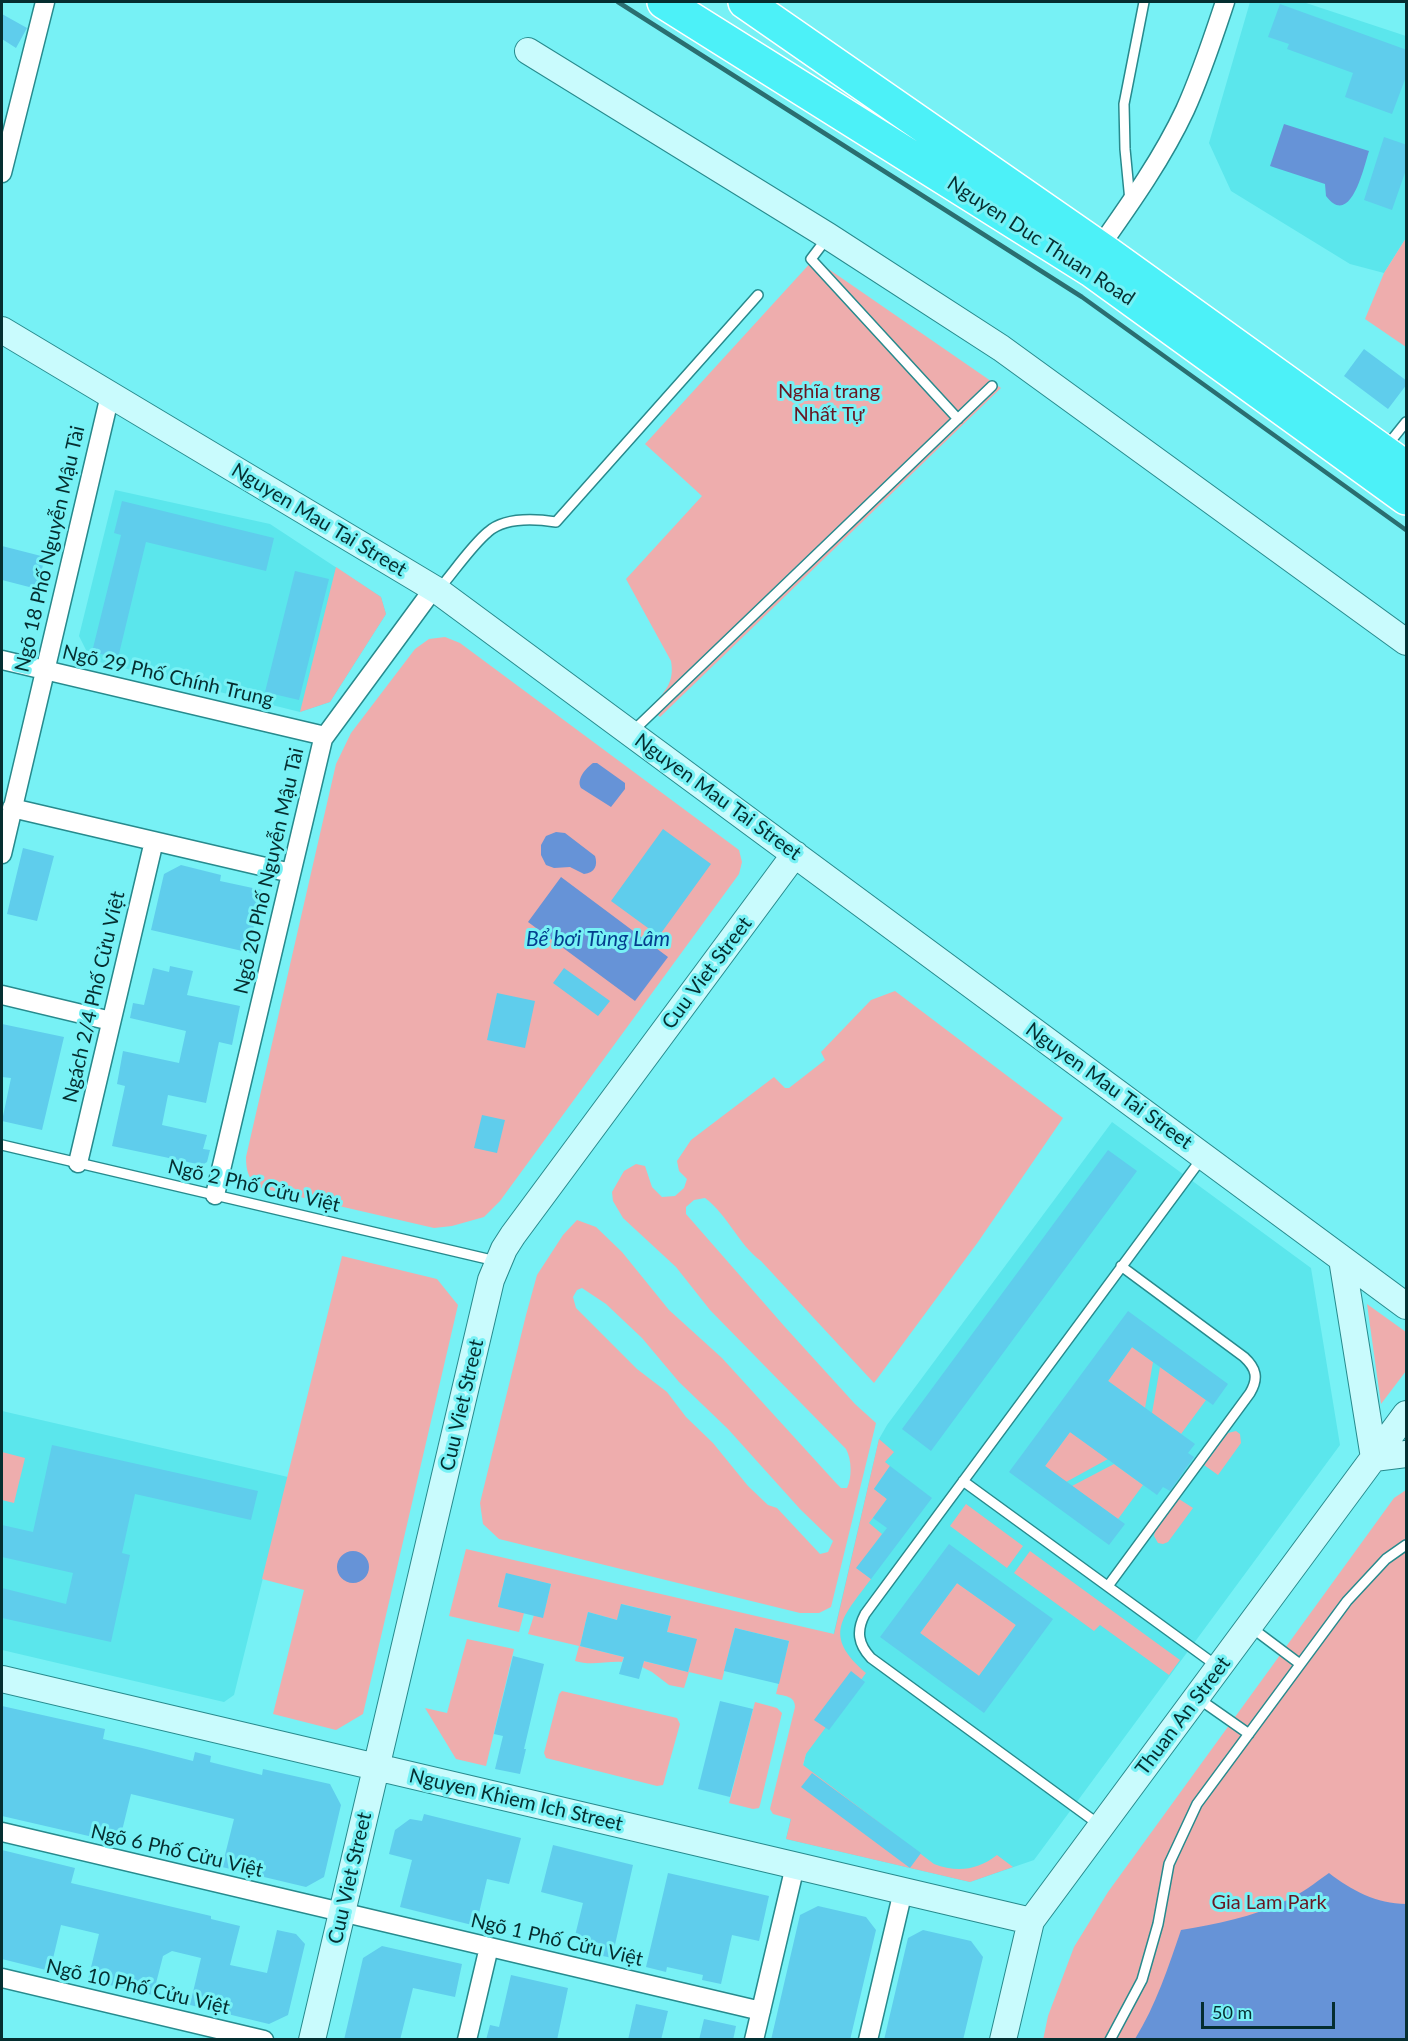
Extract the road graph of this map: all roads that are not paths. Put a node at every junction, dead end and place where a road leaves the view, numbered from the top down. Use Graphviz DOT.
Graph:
graph roads {
  1 [pos="45,2"];
  2 [pos="664,2"];
  3 [pos="745,2"];
  4 [pos="1144,2"];
  5 [pos="1225,2"];
  6 [pos="528,51"];
  7 [pos="3,163"];
  8 [pos="1130,204"];
  9 [pos="828,236"];
  10 [pos="1099,248"];
  11 [pos="758,295"];
  12 [pos="2,330"];
  13 [pos="992,386"];
  14 [pos="110,394"];
  15 [pos="958,419"];
  16 [pos="1407,422"];
  17 [pos="1349,442"];
  18 [pos="1395,460"];
  19 [pos="1407,498"];
  20 [pos="436,589"];
  21 [pos="1407,642"];
  22 [pos="2,660"];
  23 [pos="45,670"];
  24 [pos="631,733"];
  25 [pos="325,736"];
  26 [pos="12,808"];
  27 [pos="154,841"];
  28 [pos="2,854"];
  29 [pos="795,854"];
  30 [pos="291,873"];
  31 [pos="2,995"];
  32 [pos="111,1021"];
  33 [pos="2,1145"];
  34 [pos="1203,1156"];
  35 [pos="78,1163"];
  36 [pos="215,1195"];
  37 [pos="1342,1259"];
  38 [pos="498,1262"];
  39 [pos="1121,1266"];
  40 [pos="1407,1306"];
  41 [pos="1407,1414"];
  42 [pos="1407,1454"];
  43 [pos="1374,1458"];
  44 [pos="963,1481"];
  45 [pos="1407,1545"];
  46 [pos="1108,1586"];
  47 [pos="1250,1626"];
  48 [pos="1300,1664"];
  49 [pos="1220,1667"];
  50 [pos="2,1679"];
  51 [pos="1197,1697"];
  52 [pos="1249,1734"];
  53 [pos="376,1767"];
  54 [pos="1101,1826"];
  55 [pos="2,1832"];
  56 [pos="795,1866"];
  57 [pos="903,1891"];
  58 [pos="342,1912"];
  59 [pos="1031,1921"];
  60 [pos="489,1947"];
  61 [pos="2,1978"];
  62 [pos="761,2011"];
  63 [pos="264,2040"];
  64 [pos="312,2040"];
  65 [pos="467,2040"];
  66 [pos="754,2040"];
  67 [pos="868,2040"];
  68 [pos="1004,2040"];
  69 [pos="1110,2040"];
  1 -- 7 [label="street"];
  2 -- 17 [label="highway, Nguyen Duc Thuan Road"];
  3 -- 10 [label="highway, Nguyen Duc Thuan Road"];
  4 -- 8 [label="lane"];
  5 -- 8 [label="street"];
  6 -- 9 [label="street"];
  8 -- 10 [label="street"];
  9 -- 15 [label="lane"];
  9 -- 21 [label="street"];
  10 -- 17 [label="highway, Nguyen Duc Thuan Road"];
  11 -- 20 [label="lane"];
  12 -- 14 [label="street, Nguyen Mau Tai Street"];
  13 -- 15 [label="lane"];
  14 -- 20 [label="street, Nguyen Mau Tai Street"];
  14 -- 23 [label="street, Ngõ 18 Phố Nguyễn Mậu Tài"];
  15 -- 24 [label="lane"];
  16 -- 18 [label="lane"];
  17 -- 18 [label="highway, Nguyen Duc Thuan Road"];
  17 -- 19 [label="highway, Nguyen Duc Thuan Road"];
  20 -- 24 [label="street, Nguyen Mau Tai Street"];
  20 -- 25 [label="street, Ngõ 20 Phố Nguyễn Mậu Tài"];
  22 -- 23 [label="street, Ngõ 29 Phố Chính Trung"];
  23 -- 25 [label="street, Ngõ 29 Phố Chính Trung"];
  23 -- 26 [label="street, Ngõ 18 Phố Nguyễn Mậu Tài"];
  24 -- 29 [label="street, Nguyen Mau Tai Street"];
  25 -- 30 [label="street, Ngõ 20 Phố Nguyễn Mậu Tài"];
  26 -- 27 [label="street"];
  26 -- 28 [label="street, Ngõ 18 Phố Nguyễn Mậu Tài"];
  27 -- 30 [label="street"];
  27 -- 32 [label="street, Ngách 2/4 Phố Cửu Việt"];
  29 -- 34 [label="street, Nguyen Mau Tai Street"];
  29 -- 38 [label="street, Cuu Viet Street"];
  30 -- 36 [label="street, Ngõ 20 Phố Nguyễn Mậu Tài"];
  31 -- 32 [label="street"];
  32 -- 35 [label="street, Ngách 2/4 Phố Cửu Việt"];
  33 -- 35 [label="lane, Ngõ 2 Phố Cửu Việt"];
  34 -- 37 [label="street, Nguyen Mau Tai Street"];
  34 -- 39 [label="lane"];
  35 -- 36 [label="lane, Ngõ 2 Phố Cửu Việt"];
  36 -- 38 [label="lane, Ngõ 2 Phố Cửu Việt"];
  37 -- 40 [label="street, Nguyen Mau Tai Street"];
  37 -- 43 [label="street"];
  38 -- 53 [label="street, Cuu Viet Street"];
  39 -- 44 [label="lane"];
  39 -- 46 [label="lane"];
  41 -- 43 [label="street, Thuan An Street"];
  42 -- 43 [label="street"];
  43 -- 47 [label="street, Thuan An Street"];
  44 -- 46 [label="lane"];
  44 -- 54 [label="lane"];
  45 -- 48 [label="lane"];
  46 -- 49 [label="lane"];
  47 -- 48 [label="lane"];
  47 -- 49 [label="street, Thuan An Street"];
  48 -- 52 [label="lane"];
  49 -- 51 [label="street, Thuan An Street"];
  50 -- 53 [label="street, Nguyen Khiem Ich Street"];
  51 -- 52 [label="lane"];
  51 -- 54 [label="street, Thuan An Street"];
  52 -- 69 [label="lane"];
  53 -- 56 [label="street, Nguyen Khiem Ich Street"];
  53 -- 58 [label="street, Cuu Viet Street"];
  54 -- 59 [label="street, Thuan An Street"];
  55 -- 58 [label="street, Ngõ 6 Phố Cửu Việt"];
  56 -- 57 [label="street, Nguyen Khiem Ich Street"];
  56 -- 62 [label="street"];
  57 -- 59 [label="street, Nguyen Khiem Ich Street"];
  57 -- 67 [label="street"];
  58 -- 60 [label="street, Ngõ 1 Phố Cửu Việt"];
  58 -- 64 [label="street, Cuu Viet Street"];
  59 -- 68 [label="street, Thuan An Street"];
  60 -- 62 [label="street, Ngõ 1 Phố Cửu Việt"];
  60 -- 65 [label="street"];
  61 -- 63 [label="street, Ngõ 10 Phố Cửu Việt"];
  62 -- 66 [label="street"];
}
